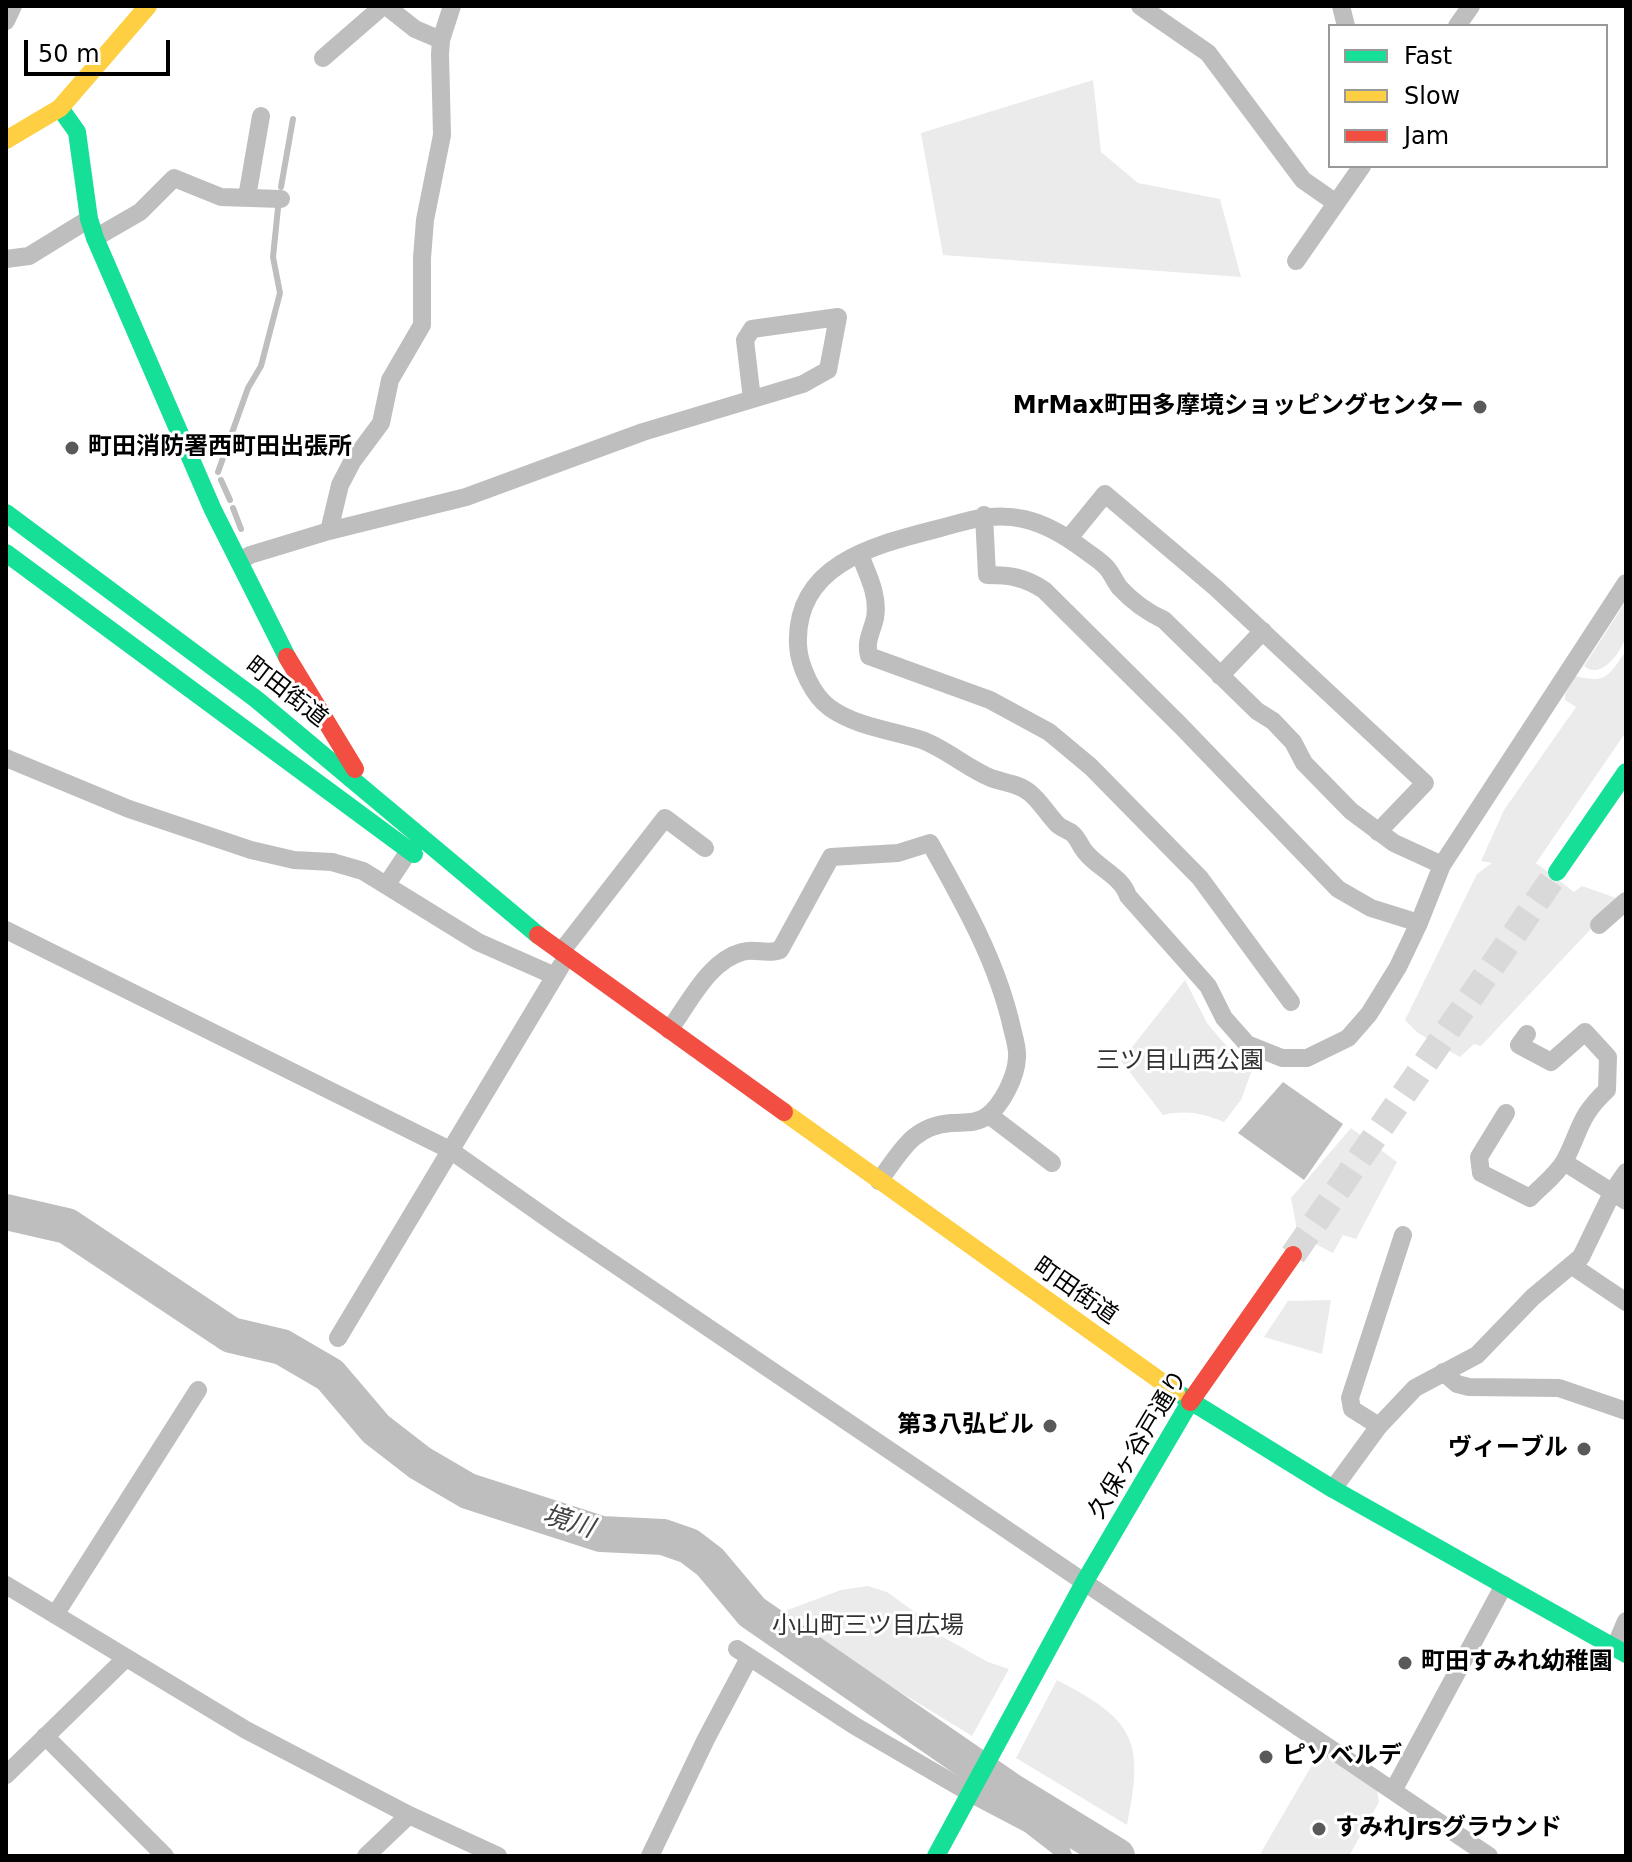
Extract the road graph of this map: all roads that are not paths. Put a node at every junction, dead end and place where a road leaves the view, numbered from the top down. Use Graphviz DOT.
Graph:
graph roads {
  1 [pos="13,6"];
  2 [pos="148,6"];
  3 [pos="385,6"];
  4 [pos="452,6"];
  5 [pos="1140,6"];
  6 [pos="1471,6"];
  7 [pos="6,21"];
  8 [pos="1458,24"];
  9 [pos="441,40"];
  10 [pos="323,58"];
  11 [pos="60,108"];
  12 [pos="261,116"];
  13 [pos="6,140"];
  14 [pos="1361,168"];
  15 [pos="247,197"];
  16 [pos="281,199"];
  17 [pos="1336,203"];
  18 [pos="89,219"];
  19 [pos="95,238"];
  20 [pos="6,259"];
  21 [pos="1296,261"];
  22 [pos="752,399"];
  23 [pos="6,513"];
  24 [pos="984,515"];
  25 [pos="329,531"];
  26 [pos="1069,538"];
  27 [pos="6,553"];
  28 [pos="860,555"];
  29 [pos="239,562"];
  30 [pos="1626,583"];
  31 [pos="1263,631"];
  32 [pos="290,664"];
  33 [pos="1220,676"];
  34 [pos="256,699"];
  35 [pos="308,708"];
  36 [pos="278,717"];
  37 [pos="230,719"];
  38 [pos="312,745"];
  39 [pos="6,758"];
  40 [pos="1626,772"];
  41 [pos="374,796"];
  42 [pos="367,817"];
  43 [pos="1378,832"];
  44 [pos="705,848"];
  45 [pos="409,851"];
  46 [pos="1442,865"];
  47 [pos="1557,872"];
  48 [pos="387,884"];
  49 [pos="1626,901"];
  50 [pos="1419,923"];
  51 [pos="525,925"];
  52 [pos="1599,925"];
  53 [pos="6,930"];
  54 [pos="564,955"];
  55 [pos="555,976"];
  56 [pos="1291,1002"];
  57 [pos="669,1030"];
  58 [pos="1527,1034"];
  59 [pos="1506,1113"];
  60 [pos="989,1115"];
  61 [pos="450,1150"];
  62 [pos="1564,1162"];
  63 [pos="1052,1163"];
  64 [pos="1626,1172"];
  65 [pos="879,1181"];
  66 [pos="1619,1196"];
  67 [pos="1403,1235"];
  68 [pos="1293,1255"];
  69 [pos="1571,1265"];
  70 [pos="1626,1302"];
  71 [pos="338,1338"];
  72 [pos="1443,1372"];
  73 [pos="198,1390"];
  74 [pos="1190,1402"];
  75 [pos="1626,1411"];
  76 [pos="1379,1426"];
  77 [pos="1333,1489"];
  78 [pos="1085,1581"];
  79 [pos="6,1585"];
  80 [pos="1504,1585"];
  81 [pos="55,1615"];
  82 [pos="1626,1621"];
  83 [pos="1621,1650"];
  84 [pos="126,1658"];
  85 [pos="45,1736"];
  86 [pos="6,1775"];
  87 [pos="972,1790"];
  88 [pos="1393,1791"];
  89 [pos="409,1815"];
  90 [pos="165,1856"];
  91 [pos="366,1856"];
  92 [pos="498,1856"];
  93 [pos="650,1856"];
  94 [pos="936,1856"];
  95 [pos="1063,1856"];
  96 [pos="1489,1856"];
  1 -- 7 [label="street"];
  2 -- 11 [label="main road"];
  3 -- 9 [label="street"];
  3 -- 10 [label="street"];
  4 -- 9 [label="street"];
  5 -- 17 [label="street"];
  6 -- 8 [label="street"];
  9 -- 25 [label="street"];
  11 -- 13 [label="main road"];
  11 -- 18 [label="main road"];
  12 -- 15 [label="street"];
  14 -- 17 [label="street"];
  15 -- 16 [label="street"];
  15 -- 19 [label="street"];
  17 -- 21 [label="street"];
  18 -- 19 [label="main road"];
  18 -- 20 [label="street"];
  19 -- 29 [label="main road"];
  22 -- 22 [label="street"];
  22 -- 25 [label="street"];
  23 -- 34 [label="main road, 町田街道"];
  24 -- 26 [label="street"];
  24 -- 28 [label="street"];
  24 -- 50 [label="street"];
  25 -- 29 [label="street"];
  26 -- 31 [label="street"];
  26 -- 33 [label="street"];
  27 -- 37 [label="main road, 町田街道"];
  28 -- 50 [label="street"];
  28 -- 56 [label="street"];
  29 -- 32 [label="main road"];
  30 -- 46 [label="street"];
  31 -- 33 [label="street"];
  31 -- 43 [label="street"];
  32 -- 34 [label="main road"];
  32 -- 35 [label="main road"];
  33 -- 43 [label="street"];
  34 -- 36 [label="main road, 町田街道"];
  35 -- 36 [label="main road"];
  35 -- 38 [label="main road"];
  35 -- 41 [label="main road"];
  36 -- 37 [label="main road"];
  36 -- 38 [label="main road, 町田街道"];
  37 -- 42 [label="main road, 町田街道"];
  38 -- 41 [label="main road, 町田街道"];
  38 -- 42 [label="main road"];
  39 -- 48 [label="street"];
  40 -- 47 [label="main road"];
  41 -- 51 [label="main road, 町田街道"];
  42 -- 45 [label="main road, 町田街道"];
  43 -- 46 [label="street"];
  44 -- 54 [label="street"];
  45 -- 48 [label="street"];
  45 -- 51 [label="main road, 町田街道"];
  46 -- 50 [label="street"];
  48 -- 55 [label="street"];
  49 -- 52 [label="street"];
  51 -- 54 [label="main road, 町田街道"];
  53 -- 61 [label="street"];
  54 -- 55 [label="street"];
  54 -- 57 [label="main road, 町田街道"];
  55 -- 61 [label="street"];
  57 -- 60 [label="street"];
  57 -- 65 [label="main road, 町田街道"];
  58 -- 62 [label="street"];
  59 -- 62 [label="street"];
  60 -- 63 [label="street"];
  60 -- 65 [label="street"];
  61 -- 71 [label="street"];
  61 -- 78 [label="street"];
  62 -- 66 [label="street"];
  64 -- 66 [label="street"];
  65 -- 74 [label="main road, 町田街道"];
  66 -- 69 [label="street"];
  67 -- 76 [label="street"];
  68 -- 74 [label="main road, 久保ヶ谷戸通り"];
  69 -- 70 [label="street"];
  69 -- 72 [label="street"];
  72 -- 75 [label="street"];
  72 -- 76 [label="street"];
  73 -- 81 [label="street"];
  74 -- 77 [label="main road, 町田街道"];
  74 -- 78 [label="main road, 久保ヶ谷戸通り"];
  76 -- 77 [label="street"];
  77 -- 80 [label="main road, 町田街道"];
  78 -- 87 [label="main road, 久保ヶ谷戸通り"];
  78 -- 88 [label="street"];
  79 -- 81 [label="street"];
  80 -- 83 [label="main road, 町田街道"];
  80 -- 88 [label="street"];
  81 -- 84 [label="street"];
  82 -- 83 [label="street"];
  84 -- 85 [label="street"];
  84 -- 89 [label="street"];
  85 -- 86 [label="street"];
  85 -- 90 [label="street"];
  87 -- 93 [label="street"];
  87 -- 94 [label="main road, 久保ヶ谷戸通り"];
  87 -- 95 [label="street"];
  88 -- 96 [label="street"];
  89 -- 91 [label="street"];
  89 -- 92 [label="street"];
}
